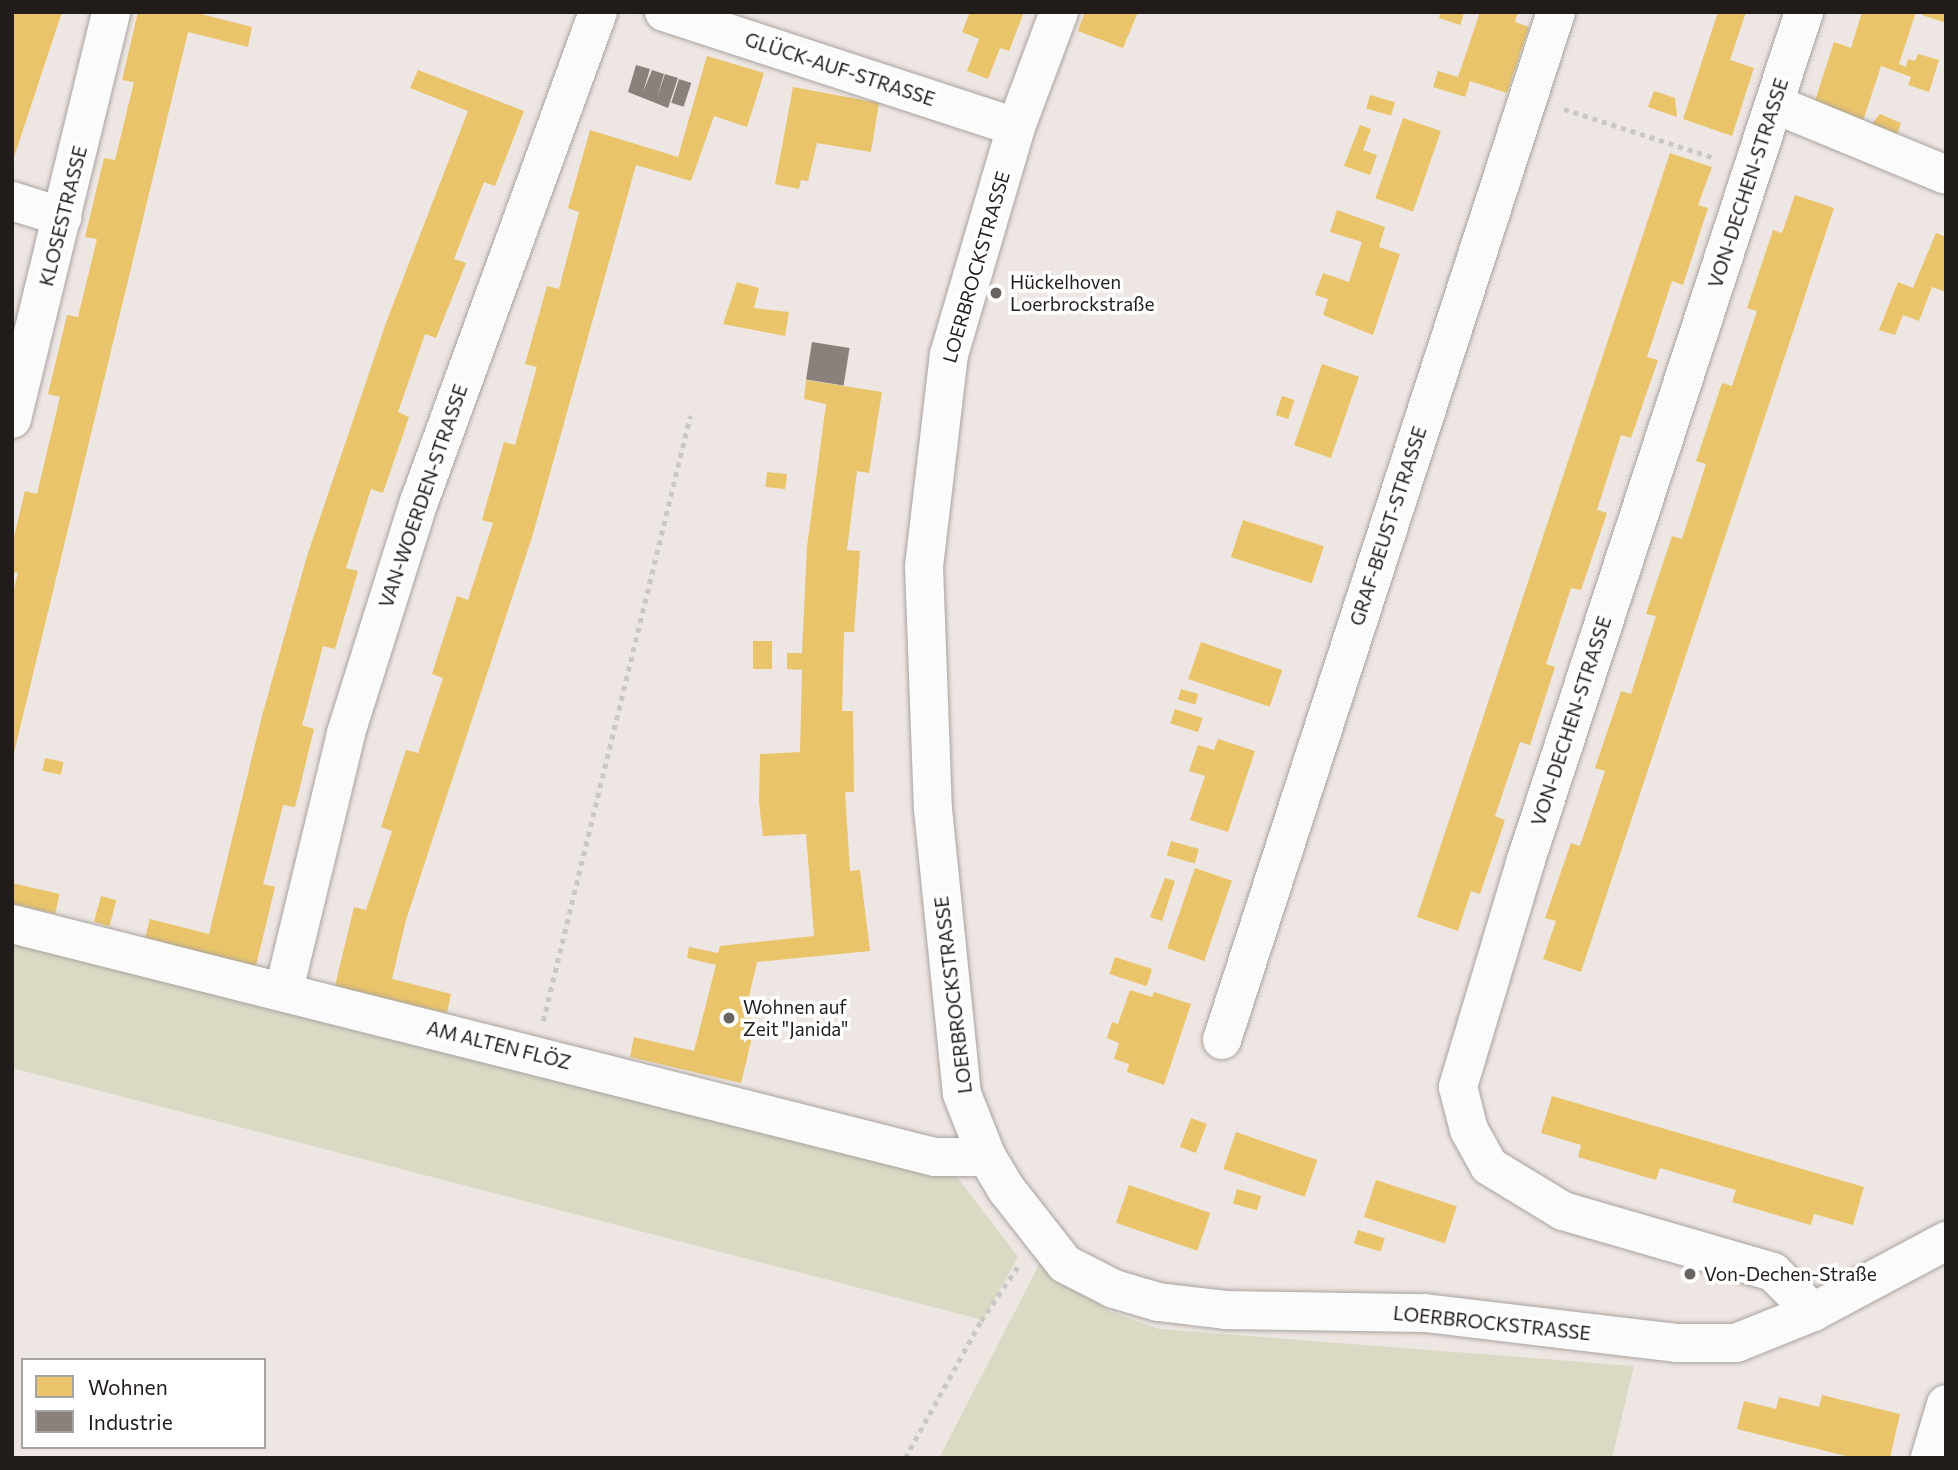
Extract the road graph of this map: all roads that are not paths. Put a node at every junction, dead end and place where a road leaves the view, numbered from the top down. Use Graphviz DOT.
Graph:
graph roads {
  1 [pos="111,12"];
  2 [pos="597,12"];
  3 [pos="664,12"];
  4 [pos="1059,12"];
  5 [pos="1556,12"];
  6 [pos="1804,12"];
  7 [pos="1774,104"];
  8 [pos="1016,127"];
  9 [pos="1946,175"];
  10 [pos="12,201"];
  11 [pos="63,217"];
  12 [pos="12,419"];
  13 [pos="12,924"];
  14 [pos="284,990"];
  15 [pos="1222,1040"];
  16 [pos="987,1157"];
  17 [pos="1946,1241"];
  18 [pos="1813,1312"];
  19 [pos="1946,1404"];
  20 [pos="1930,1458"];
  1 -- 11 [label="street, KLOSESTRASSE"];
  2 -- 14 [label="street, VAN-WOERDEN-STRASSE"];
  3 -- 8 [label="street, GLÜCK-AUF-STRASSE"];
  4 -- 8 [label="street, LOERBROCKSTRASSE"];
  5 -- 15 [label="street, GRAF-BEUST-STRASSE"];
  6 -- 7 [label="street, VON-DECHEN-STRASSE"];
  7 -- 9 [label="street"];
  7 -- 18 [label="street, VON-DECHEN-STRASSE"];
  8 -- 16 [label="street, LOERBROCKSTRASSE"];
  10 -- 11 [label="street"];
  11 -- 12 [label="street, KLOSESTRASSE"];
  13 -- 14 [label="street, AM ALTEN FLÖZ"];
  14 -- 16 [label="street, AM ALTEN FLÖZ"];
  16 -- 18 [label="street, LOERBROCKSTRASSE"];
  17 -- 18 [label="street, LOERBROCKSTRASSE"];
  19 -- 20 [label="street"];
}
